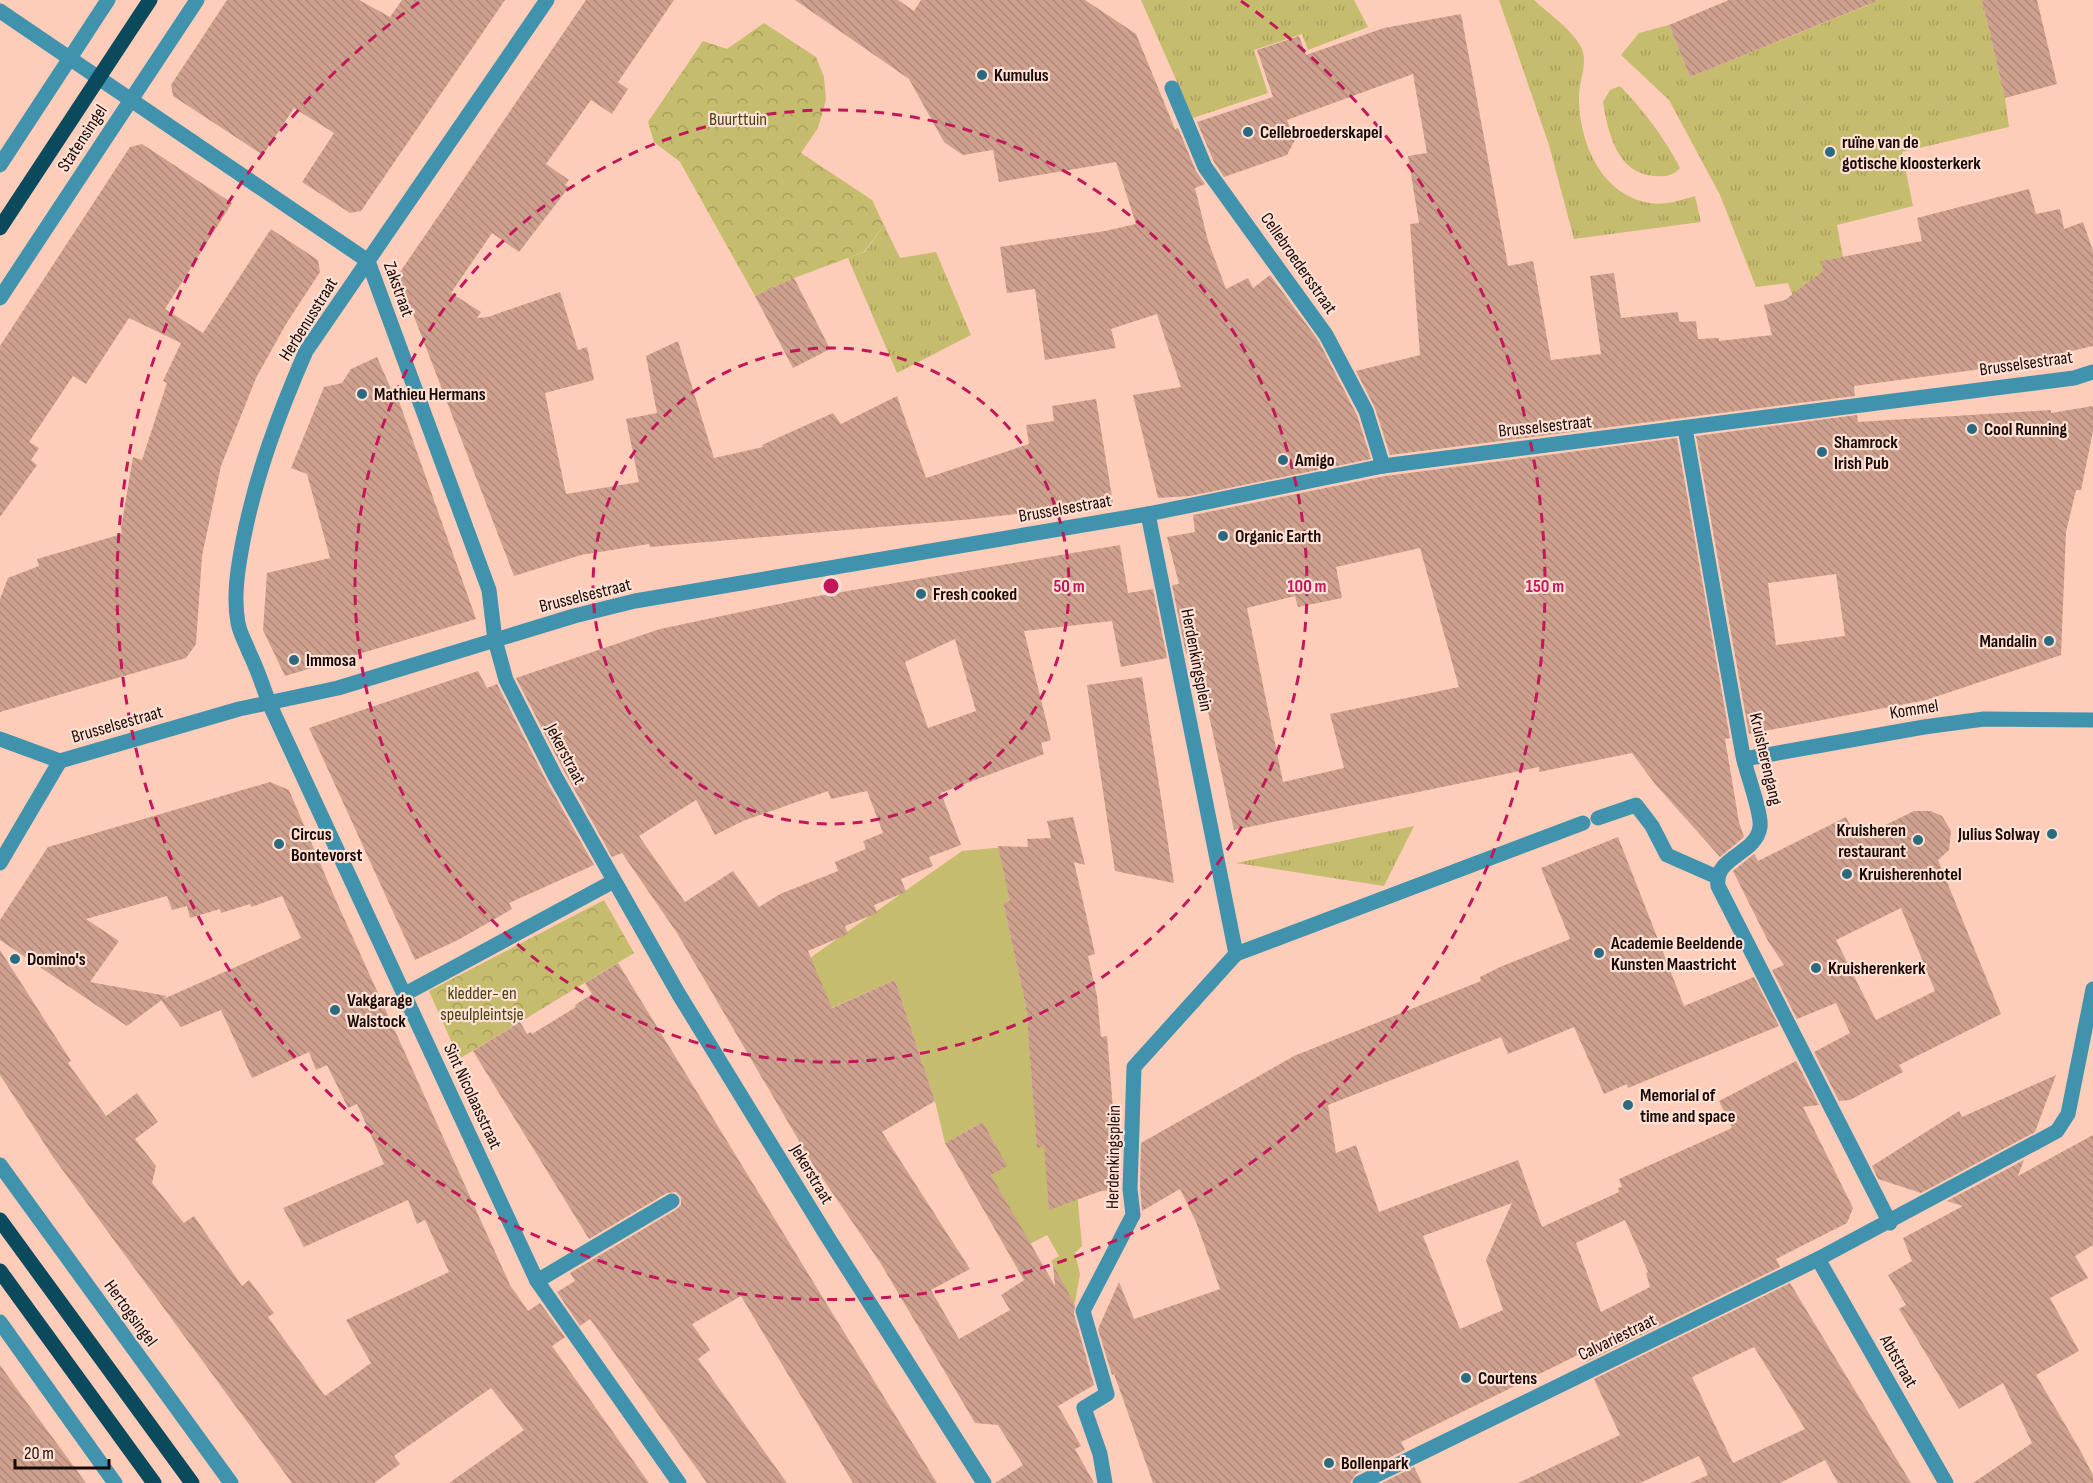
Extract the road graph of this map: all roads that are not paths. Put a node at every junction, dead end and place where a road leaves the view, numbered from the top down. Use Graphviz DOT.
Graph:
graph roads {
  1 [pos="108,0"];
  2 [pos="150,0"];
  3 [pos="197,0"];
  4 [pos="547,0"];
  5 [pos="0,11"];
  6 [pos="70,58"];
  7 [pos="99,78"];
  8 [pos="1172,88"];
  9 [pos="131,100"];
  10 [pos="0,165"];
  11 [pos="0,228"];
  12 [pos="368,261"];
  13 [pos="0,298"];
  14 [pos="2093,372"];
  15 [pos="1685,428"];
  16 [pos="1383,466"];
  17 [pos="1148,514"];
  18 [pos="495,640"];
  19 [pos="269,703"];
  20 [pos="2093,720"];
  21 [pos="0,739"];
  22 [pos="1744,759"];
  23 [pos="60,761"];
  24 [pos="1598,818"];
  25 [pos="1583,823"];
  26 [pos="0,863"];
  27 [pos="1717,877"];
  28 [pos="614,881"];
  29 [pos="1236,954"];
  30 [pos="2093,989"];
  31 [pos="405,994"];
  32 [pos="0,1165"];
  33 [pos="672,1202"];
  34 [pos="0,1220"];
  35 [pos="1890,1222"];
  36 [pos="1822,1257"];
  37 [pos="0,1271"];
  38 [pos="537,1281"];
  39 [pos="0,1322"];
  40 [pos="115,1483"];
  41 [pos="154,1483"];
  42 [pos="192,1483"];
  43 [pos="231,1483"];
  44 [pos="678,1483"];
  45 [pos="984,1483"];
  46 [pos="1105,1483"];
  47 [pos="1360,1483"];
  48 [pos="1946,1483"];
  1 -- 6 [label="street"];
  2 -- 7 [label="main road, Statensingel"];
  3 -- 9 [label="street, Statensingel"];
  4 -- 12 [label="street, Herbenusstraat"];
  5 -- 6 [label="street, Zakstraat"];
  6 -- 7 [label="street, Zakstraat"];
  6 -- 10 [label="street"];
  7 -- 9 [label="street, Zakstraat"];
  7 -- 11 [label="main road, Statensingel"];
  8 -- 16 [label="street, Cellebroedersstraat"];
  9 -- 12 [label="street, Zakstraat"];
  9 -- 13 [label="street, Statensingel"];
  12 -- 18 [label="street, Zakstraat"];
  12 -- 19 [label="street, Herbenusstraat"];
  14 -- 15 [label="street, Brusselsestraat"];
  15 -- 16 [label="street, Brusselsestraat"];
  15 -- 22 [label="street, Kruisherengang"];
  16 -- 17 [label="street, Brusselsestraat"];
  17 -- 18 [label="street, Brusselsestraat"];
  17 -- 29 [label="street, Herdenkingsplein"];
  18 -- 19 [label="street, Brusselsestraat"];
  18 -- 28 [label="street, Jekerstraat"];
  19 -- 23 [label="street, Brusselsestraat"];
  19 -- 31 [label="street, Sint Nicolaasstraat"];
  20 -- 22 [label="street, Kommel"];
  21 -- 23 [label="street, Brusselsestraat"];
  22 -- 27 [label="street, Kruisherengang"];
  23 -- 26 [label="street, Brusselsestraat"];
  24 -- 27 [label="street"];
  25 -- 29 [label="street, Herdenkingsplein"];
  27 -- 35 [label="street"];
  28 -- 31 [label="street"];
  28 -- 45 [label="street, Jekerstraat"];
  29 -- 46 [label="street, Herdenkingsplein"];
  30 -- 35 [label="street"];
  31 -- 38 [label="street, Sint Nicolaasstraat"];
  32 -- 43 [label="street, Hertogsingel"];
  33 -- 38 [label="street"];
  34 -- 42 [label="main road"];
  35 -- 36 [label="street, Calvariestraat"];
  36 -- 47 [label="street, Calvariestraat"];
  36 -- 48 [label="street, Abtstraat"];
  37 -- 41 [label="main road"];
  38 -- 44 [label="street, Sint Nicolaasstraat"];
  39 -- 40 [label="street"];
}
